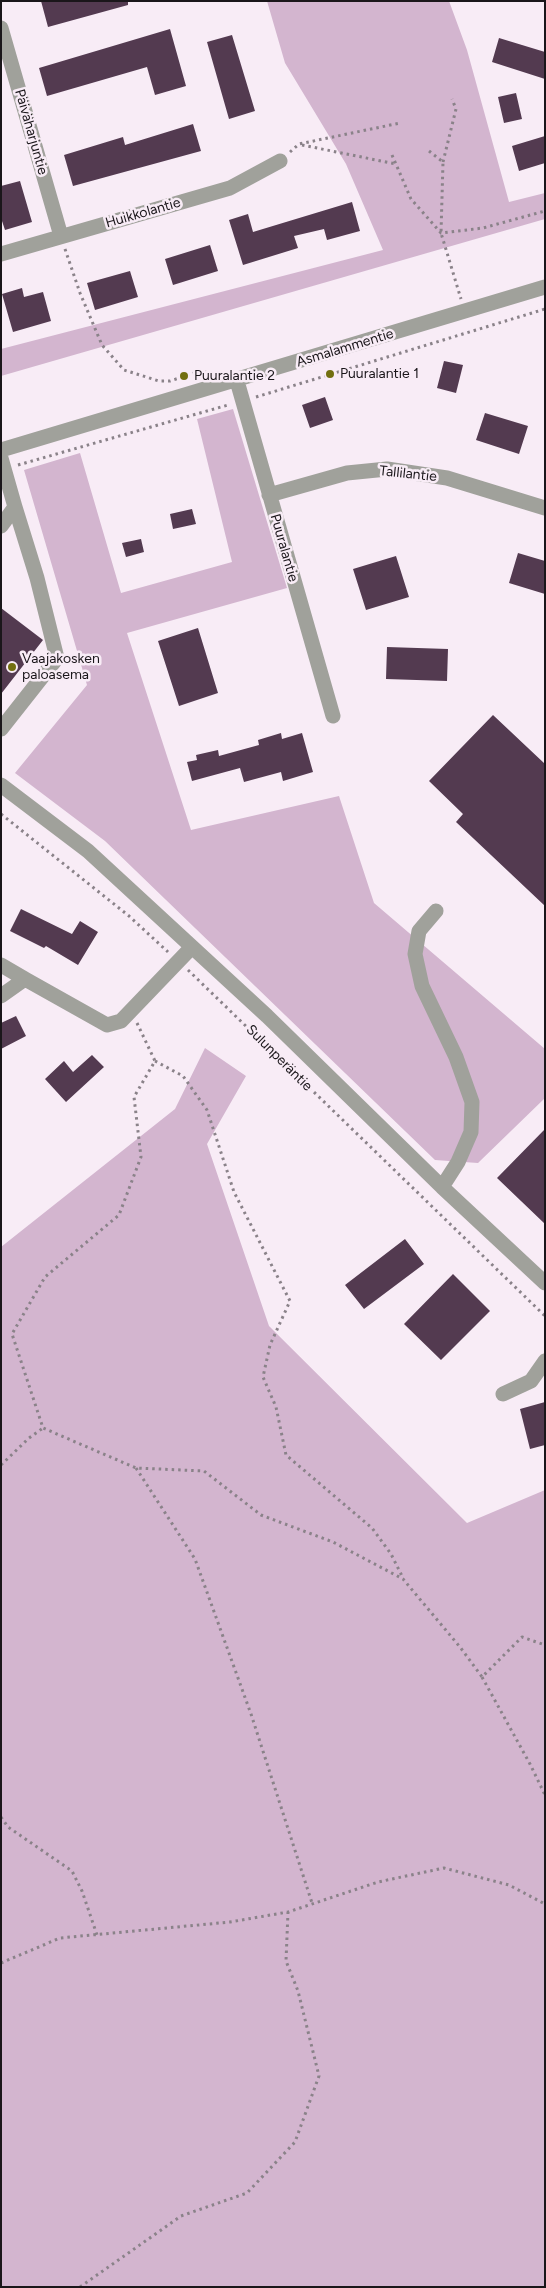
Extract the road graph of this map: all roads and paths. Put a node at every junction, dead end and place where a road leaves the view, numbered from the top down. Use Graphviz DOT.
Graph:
graph roads {
  1 [pos="1,28"];
  2 [pos="452,99"];
  3 [pos="400,123"];
  4 [pos="299,144"];
  5 [pos="429,151"];
  6 [pos="392,155"];
  7 [pos="280,161"];
  8 [pos="443,162"];
  9 [pos="396,164"];
  10 [pos="545,211"];
  11 [pos="441,233"];
  12 [pos="61,236"];
  13 [pos="1,254"];
  14 [pos="545,287"];
  15 [pos="545,309"];
  16 [pos="464,312"];
  17 [pos="237,380"];
  18 [pos="170,381"];
  19 [pos="242,401"];
  20 [pos="1,450"];
  21 [pos="3,464"];
  22 [pos="269,494"];
  23 [pos="15,507"];
  24 [pos="545,508"];
  25 [pos="1,526"];
  26 [pos="333,716"];
  27 [pos="1,729"];
  28 [pos="1,785"];
  29 [pos="1,814"];
  30 [pos="436,912"];
  31 [pos="192,947"];
  32 [pos="178,961"];
  33 [pos="1,965"];
  34 [pos="25,979"];
  35 [pos="1,996"];
  36 [pos="131,1010"];
  37 [pos="155,1061"];
  38 [pos="442,1187"];
  39 [pos="545,1283"];
  40 [pos="545,1316"];
  41 [pos="545,1361"];
  42 [pos="503,1394"];
  43 [pos="43,1428"];
  44 [pos="1,1465"];
  45 [pos="136,1468"];
  46 [pos="404,1579"];
  47 [pos="545,1645"];
  48 [pos="482,1677"];
  49 [pos="545,1796"];
  50 [pos="1,1817"];
  51 [pos="312,1904"];
  52 [pos="545,1904"];
  53 [pos="288,1912"];
  54 [pos="97,1935"];
  55 [pos="1,1963"];
  56 [pos="80,2287"];
  1 -- 12 [label="street, Päiväharjuntie"];
  2 -- 8 [label="path"];
  3 -- 4 [label="path"];
  4 -- 7 [label="path"];
  4 -- 9 [label="path"];
  5 -- 8 [label="path"];
  6 -- 9 [label="path"];
  7 -- 12 [label="street, Huikkolantie"];
  8 -- 11 [label="path"];
  9 -- 11 [label="path"];
  10 -- 11 [label="path"];
  11 -- 16 [label="path"];
  12 -- 13 [label="street, Huikkolantie"];
  12 -- 18 [label="path"];
  14 -- 16 [label="street, Asmalammentie"];
  15 -- 19 [label="path, Asmalammentie"];
  16 -- 17 [label="street, Asmalammentie"];
  17 -- 19 [label="street, Puuralantie"];
  17 -- 20 [label="street, Asmalammentie"];
  19 -- 21 [label="path, Asmalammentie"];
  19 -- 22 [label="street, Puuralantie"];
  21 -- 23 [label="street"];
  22 -- 24 [label="street, Tallilantie"];
  22 -- 26 [label="street, Puuralantie"];
  23 -- 25 [label="street"];
  23 -- 27 [label="street"];
  28 -- 31 [label="street, Sulunperäntie"];
  29 -- 32 [label="path, Sulunperäntie"];
  30 -- 38 [label="street"];
  31 -- 32 [label="street"];
  31 -- 38 [label="street, Sulunperäntie"];
  32 -- 36 [label="street"];
  32 -- 40 [label="path, Sulunperäntie"];
  33 -- 34 [label="street"];
  34 -- 35 [label="street"];
  34 -- 36 [label="street"];
  36 -- 37 [label="path"];
  37 -- 43 [label="path"];
  37 -- 46 [label="path"];
  38 -- 39 [label="street, Sulunperäntie"];
  41 -- 42 [label="street"];
  43 -- 44 [label="path"];
  43 -- 45 [label="path"];
  45 -- 46 [label="path"];
  45 -- 51 [label="path"];
  46 -- 48 [label="path"];
  47 -- 48 [label="path"];
  48 -- 49 [label="path"];
  50 -- 54 [label="path"];
  51 -- 52 [label="path"];
  51 -- 53 [label="path"];
  53 -- 54 [label="path"];
  53 -- 56 [label="path"];
  54 -- 55 [label="path"];
}
